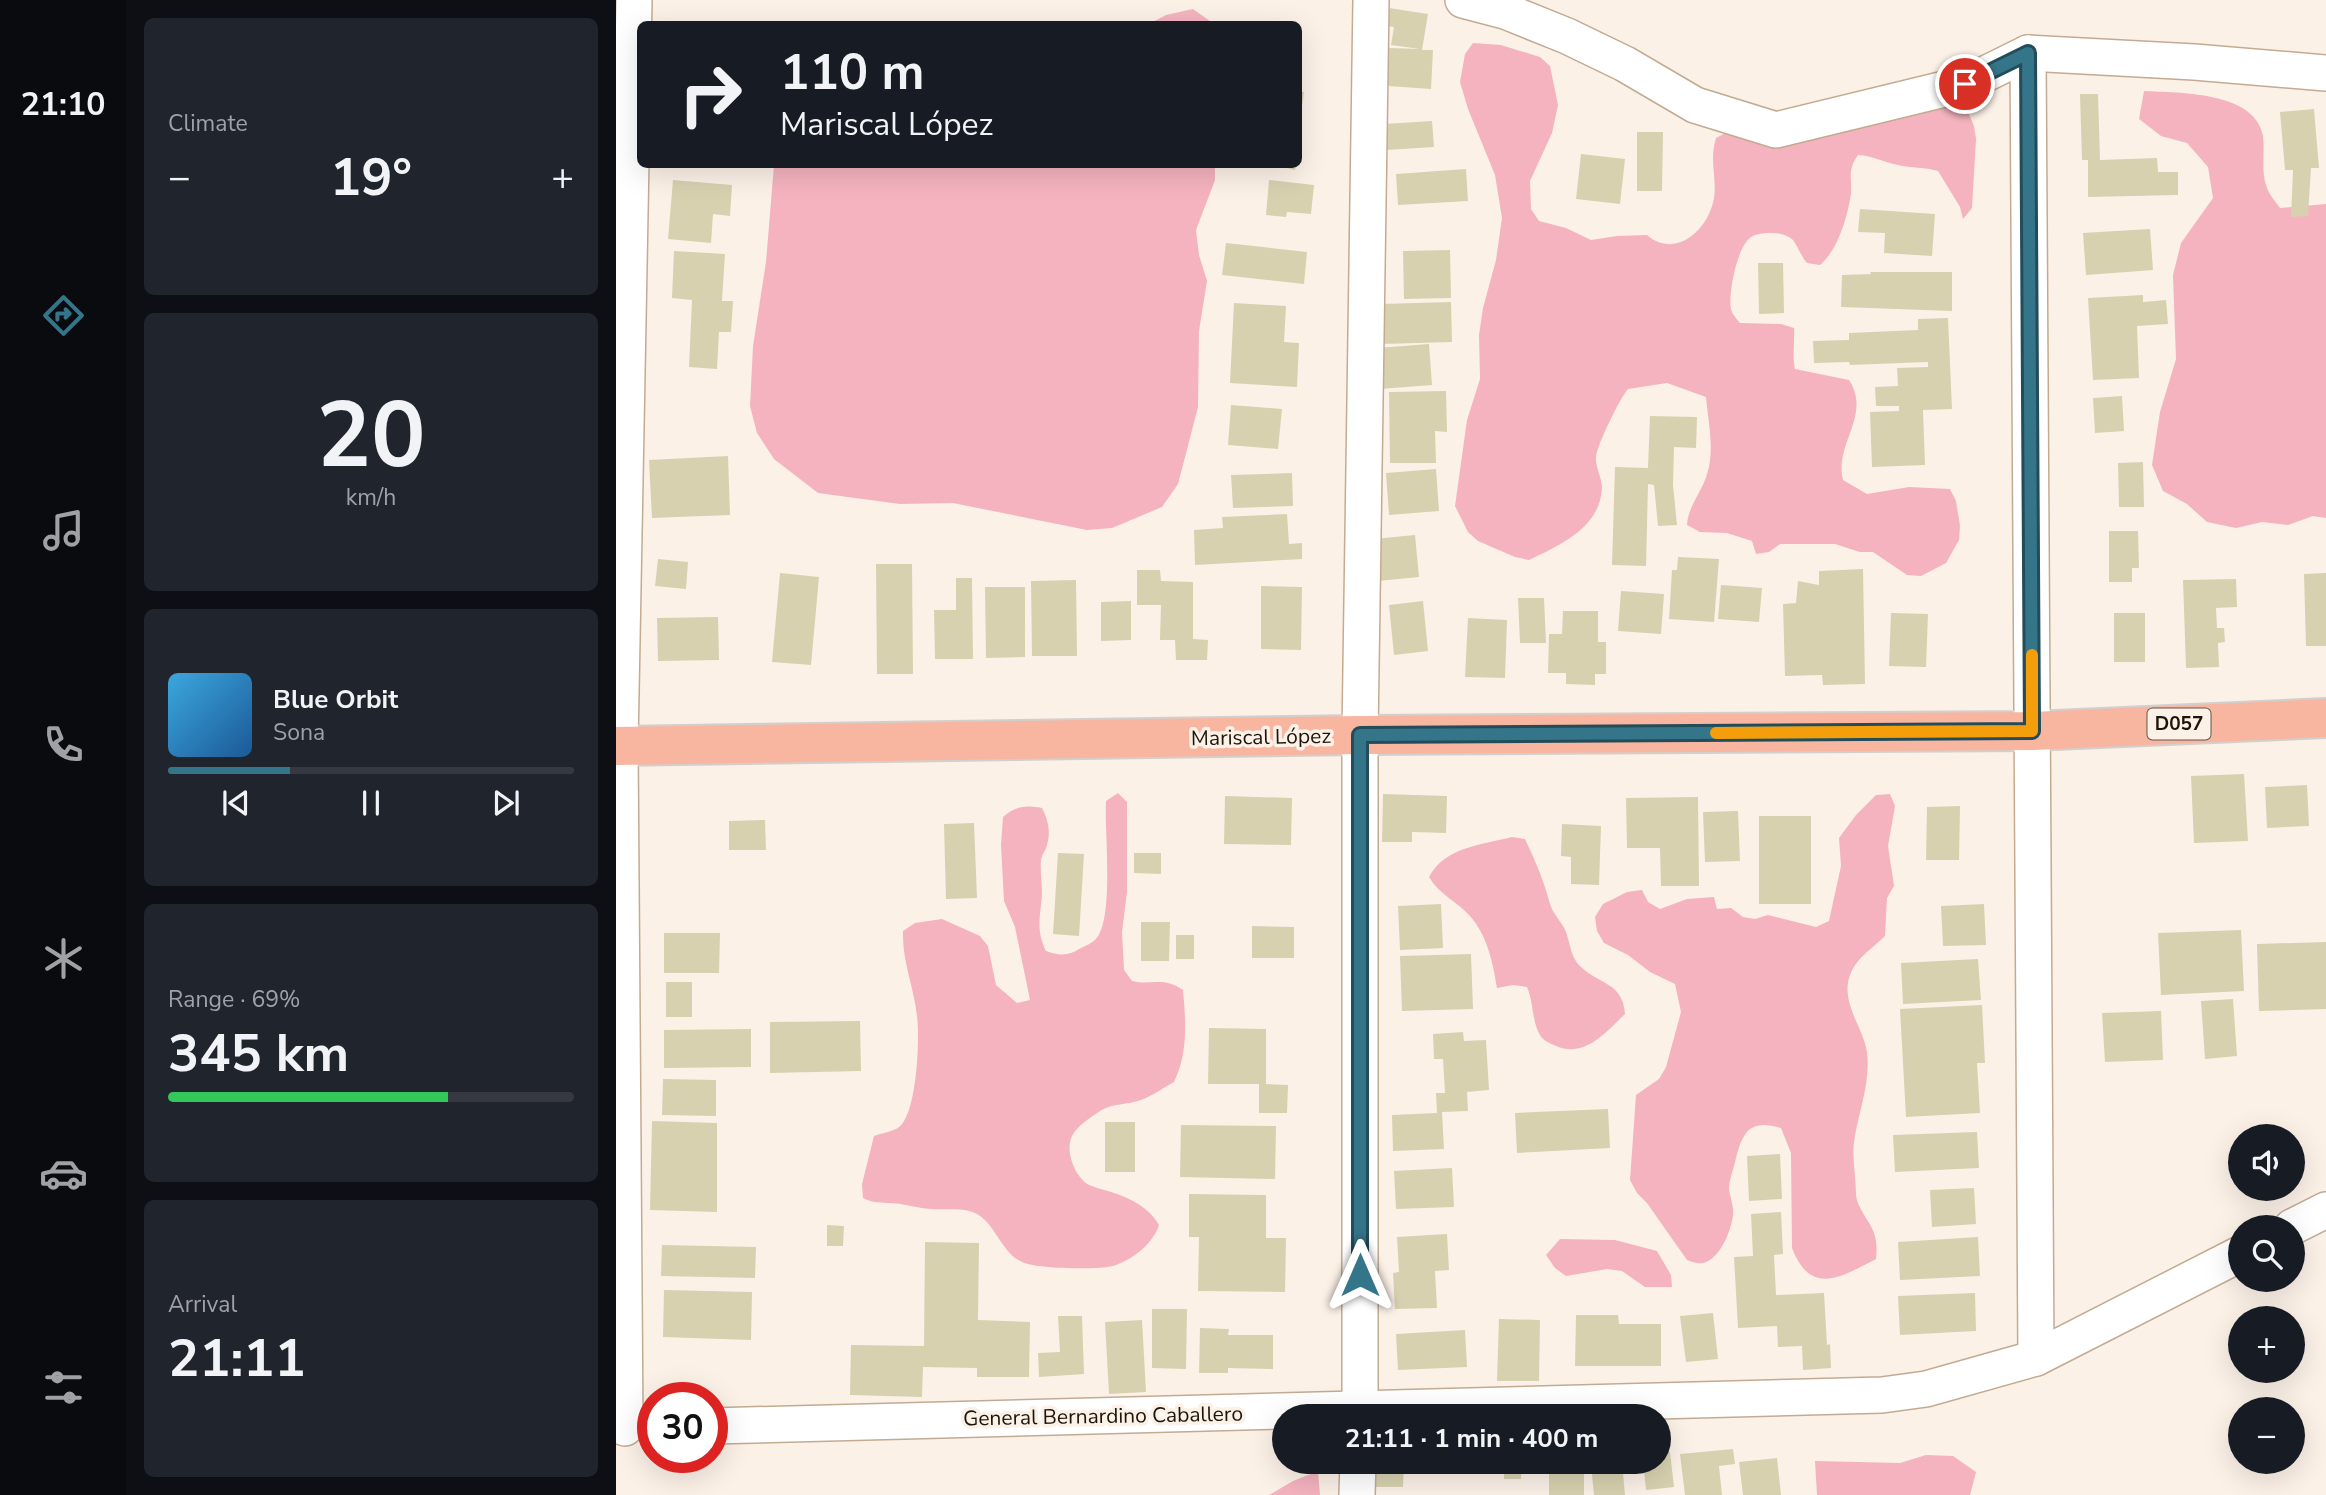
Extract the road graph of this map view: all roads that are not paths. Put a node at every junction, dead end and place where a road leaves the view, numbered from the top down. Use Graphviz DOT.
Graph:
graph roads {
  1 [pos="634,0"];
  2 [pos="1371,0"];
  3 [pos="1463,0"];
  4 [pos="2028,53"];
  5 [pos="2326,73"];
  6 [pos="2326,718"];
  7 [pos="2032,731"];
  8 [pos="1360,735"];
  9 [pos="618,746"];
  10 [pos="2326,1210"];
  11 [pos="2305,1220"];
  12 [pos="2228,1260"];
  13 [pos="2036,1359"];
  14 [pos="1360,1404"];
  15 [pos="1621,1404"];
  16 [pos="1272,1415"];
  17 [pos="728,1426"];
  18 [pos="631,1428"];
  19 [pos="1358,1474"];
  20 [pos="1357,1495"];
  1 -- 9 [label="street"];
  2 -- 8 [label="street"];
  3 -- 4 [label="street"];
  4 -- 5 [label="street"];
  4 -- 7 [label="street"];
  6 -- 7 [label="main road, D057"];
  7 -- 8 [label="main road, Mariscal López / D057"];
  7 -- 13 [label="street"];
  8 -- 9 [label="main road, Mariscal López / D057"];
  8 -- 14 [label="street"];
  9 -- 18 [label="street"];
  10 -- 11 [label="street"];
  12 -- 13 [label="street, General Bernardino Caballero"];
  13 -- 15 [label="street, General Bernardino Caballero"];
  16 -- 17 [label="street, General Bernardino Caballero"];
  19 -- 20 [label="street"];
}
